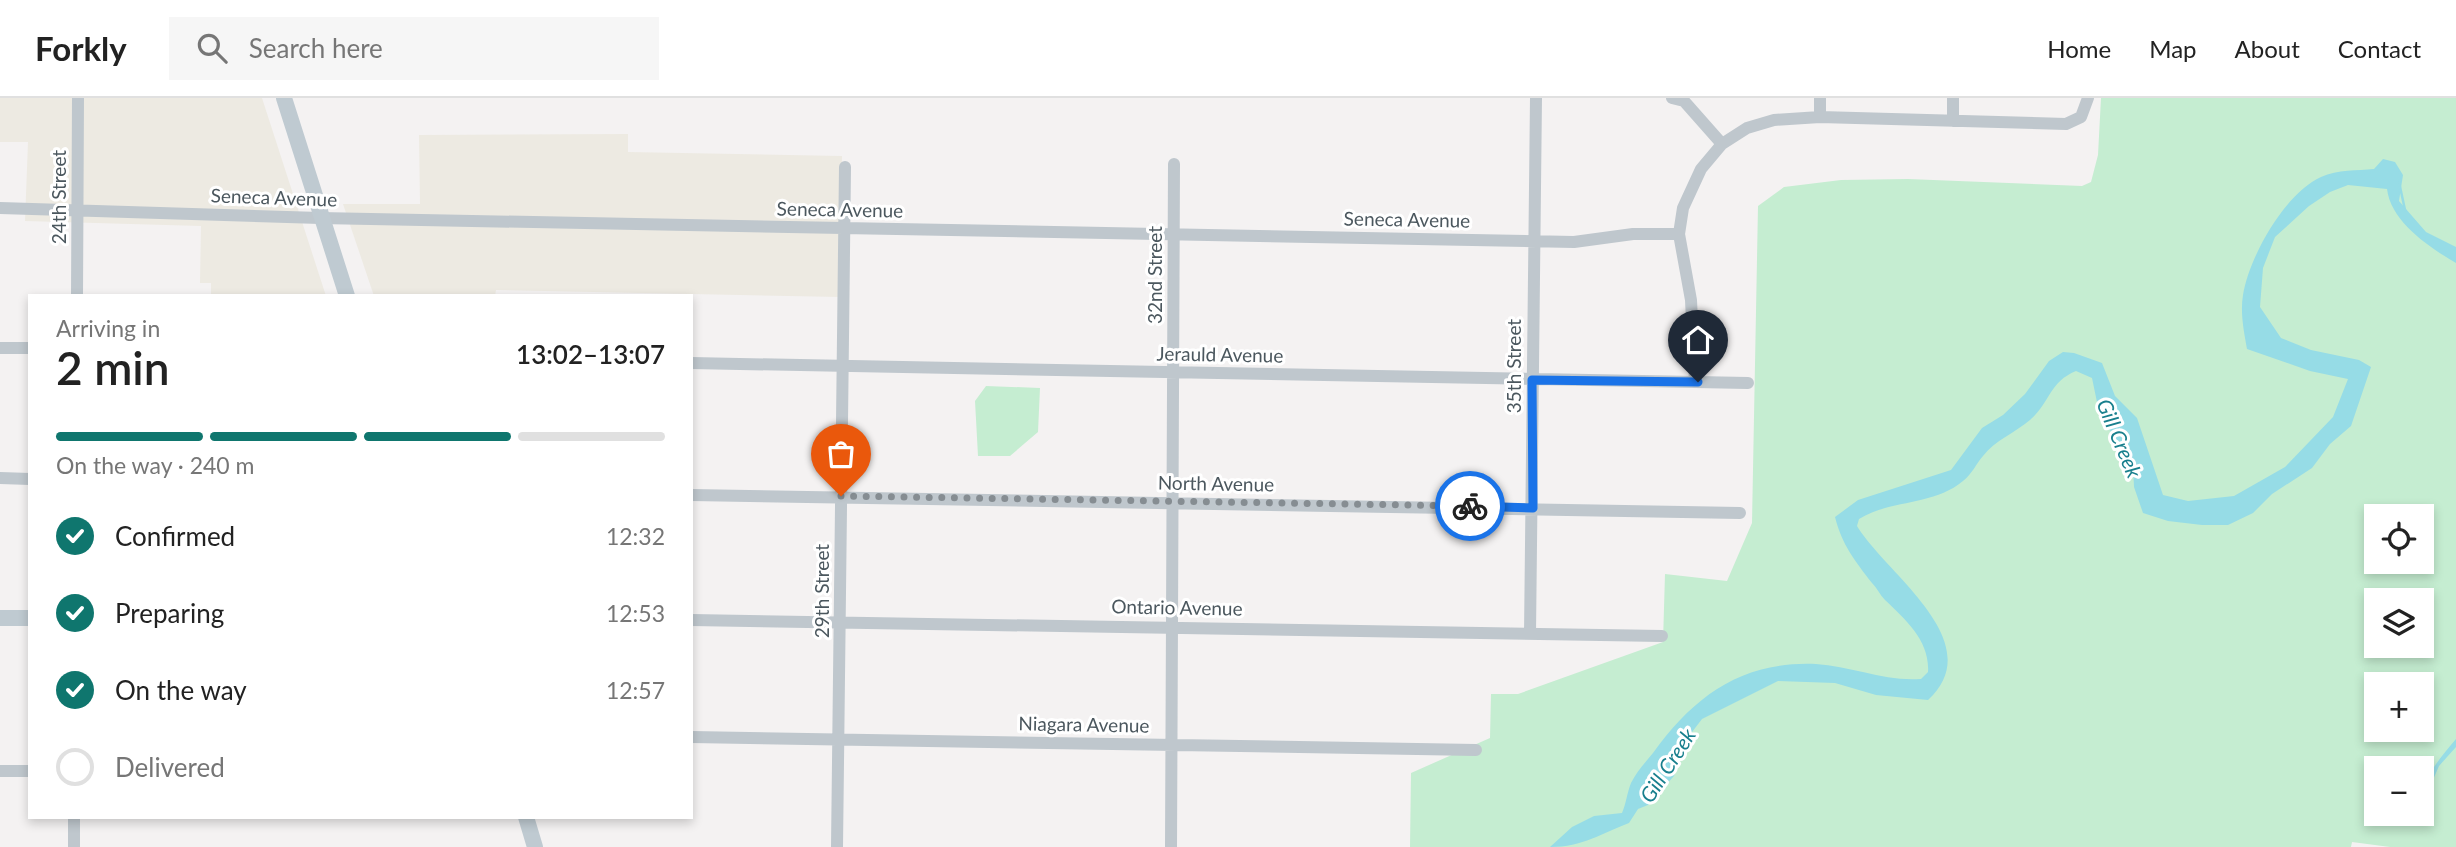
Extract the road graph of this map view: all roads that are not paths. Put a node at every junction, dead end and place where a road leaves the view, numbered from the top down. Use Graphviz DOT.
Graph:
graph roads {
  1 [pos="78,98"];
  2 [pos="284,98"];
  3 [pos="1535,98"];
  4 [pos="1672,98"];
  5 [pos="1820,98"];
  6 [pos="1953,98"];
  7 [pos="2088,98"];
  8 [pos="1820,117"];
  9 [pos="1953,121"];
  10 [pos="1722,144"];
  11 [pos="1174,164"];
  12 [pos="845,167"];
  13 [pos="0,208"];
  14 [pos="77,210"];
  15 [pos="320,218"];
  16 [pos="843,228"];
  17 [pos="1679,234"];
  18 [pos="1174,235"];
  19 [pos="1533,241"];
  20 [pos="77,294"];
  21 [pos="346,294"];
  22 [pos="0,348"];
  23 [pos="28,348"];
  24 [pos="693,363"];
  25 [pos="842,366"];
  26 [pos="1173,372"];
  27 [pos="1532,380"];
  28 [pos="1695,382"];
  29 [pos="1748,383"];
  30 [pos="0,478"];
  31 [pos="28,479"];
  32 [pos="693,495"];
  33 [pos="841,496"];
  34 [pos="1172,501"];
  35 [pos="1533,508"];
  36 [pos="1740,513"];
  37 [pos="0,618"];
  38 [pos="28,618"];
  39 [pos="693,621"];
  40 [pos="839,623"];
  41 [pos="1172,628"];
  42 [pos="1530,634"];
  43 [pos="1662,636"];
  44 [pos="693,737"];
  45 [pos="840,739"];
  46 [pos="1172,745"];
  47 [pos="1476,750"];
  48 [pos="0,771"];
  49 [pos="28,771"];
  50 [pos="74,819"];
  51 [pos="527,819"];
  52 [pos="74,847"];
  53 [pos="535,847"];
  54 [pos="837,847"];
  55 [pos="1171,847"];
  1 -- 14 [label="street, 24th Street"];
  2 -- 15 [label="main road"];
  3 -- 19 [label="street, 35th Street"];
  4 -- 10 [label="street"];
  5 -- 8 [label="street"];
  6 -- 9 [label="street"];
  7 -- 9 [label="street"];
  8 -- 9 [label="street"];
  8 -- 10 [label="street"];
  10 -- 17 [label="street"];
  11 -- 18 [label="street, 32nd Street"];
  12 -- 16 [label="street, 29th Street"];
  13 -- 14 [label="street, Seneca Avenue"];
  14 -- 15 [label="street, Seneca Avenue"];
  14 -- 20 [label="street, 24th Street"];
  15 -- 16 [label="street, Seneca Avenue"];
  15 -- 21 [label="main road"];
  16 -- 18 [label="street, Seneca Avenue"];
  16 -- 25 [label="street, 29th Street"];
  17 -- 19 [label="street, Seneca Avenue"];
  17 -- 28 [label="street"];
  18 -- 19 [label="street, Seneca Avenue"];
  18 -- 26 [label="street, 32nd Street"];
  19 -- 27 [label="street, 35th Street"];
  22 -- 23 [label="street"];
  24 -- 25 [label="street, Jerauld Avenue"];
  25 -- 26 [label="street, Jerauld Avenue"];
  25 -- 33 [label="street, 29th Street"];
  26 -- 27 [label="street, Jerauld Avenue"];
  26 -- 34 [label="street, 32nd Street"];
  27 -- 28 [label="street, Jerauld Avenue"];
  27 -- 35 [label="street, 35th Street"];
  28 -- 29 [label="street, Jerauld Avenue"];
  30 -- 31 [label="street"];
  32 -- 33 [label="street, North Avenue"];
  33 -- 34 [label="street, North Avenue"];
  33 -- 40 [label="street, 29th Street"];
  34 -- 35 [label="street, North Avenue"];
  34 -- 41 [label="street, 32nd Street"];
  35 -- 36 [label="street, North Avenue"];
  35 -- 42 [label="street, 35th Street"];
  37 -- 38 [label="main road"];
  39 -- 40 [label="street, Ontario Avenue"];
  40 -- 41 [label="street, Ontario Avenue"];
  40 -- 45 [label="street, 29th Street"];
  41 -- 42 [label="street, Ontario Avenue"];
  41 -- 46 [label="street, 32nd Street"];
  42 -- 43 [label="street, Ontario Avenue"];
  44 -- 45 [label="street, Niagara Avenue"];
  45 -- 46 [label="street, Niagara Avenue"];
  45 -- 54 [label="street, 29th Street"];
  46 -- 47 [label="street, Niagara Avenue"];
  46 -- 55 [label="street, 32nd Street"];
  48 -- 49 [label="street"];
  50 -- 52 [label="street"];
  51 -- 53 [label="main road"];
}
